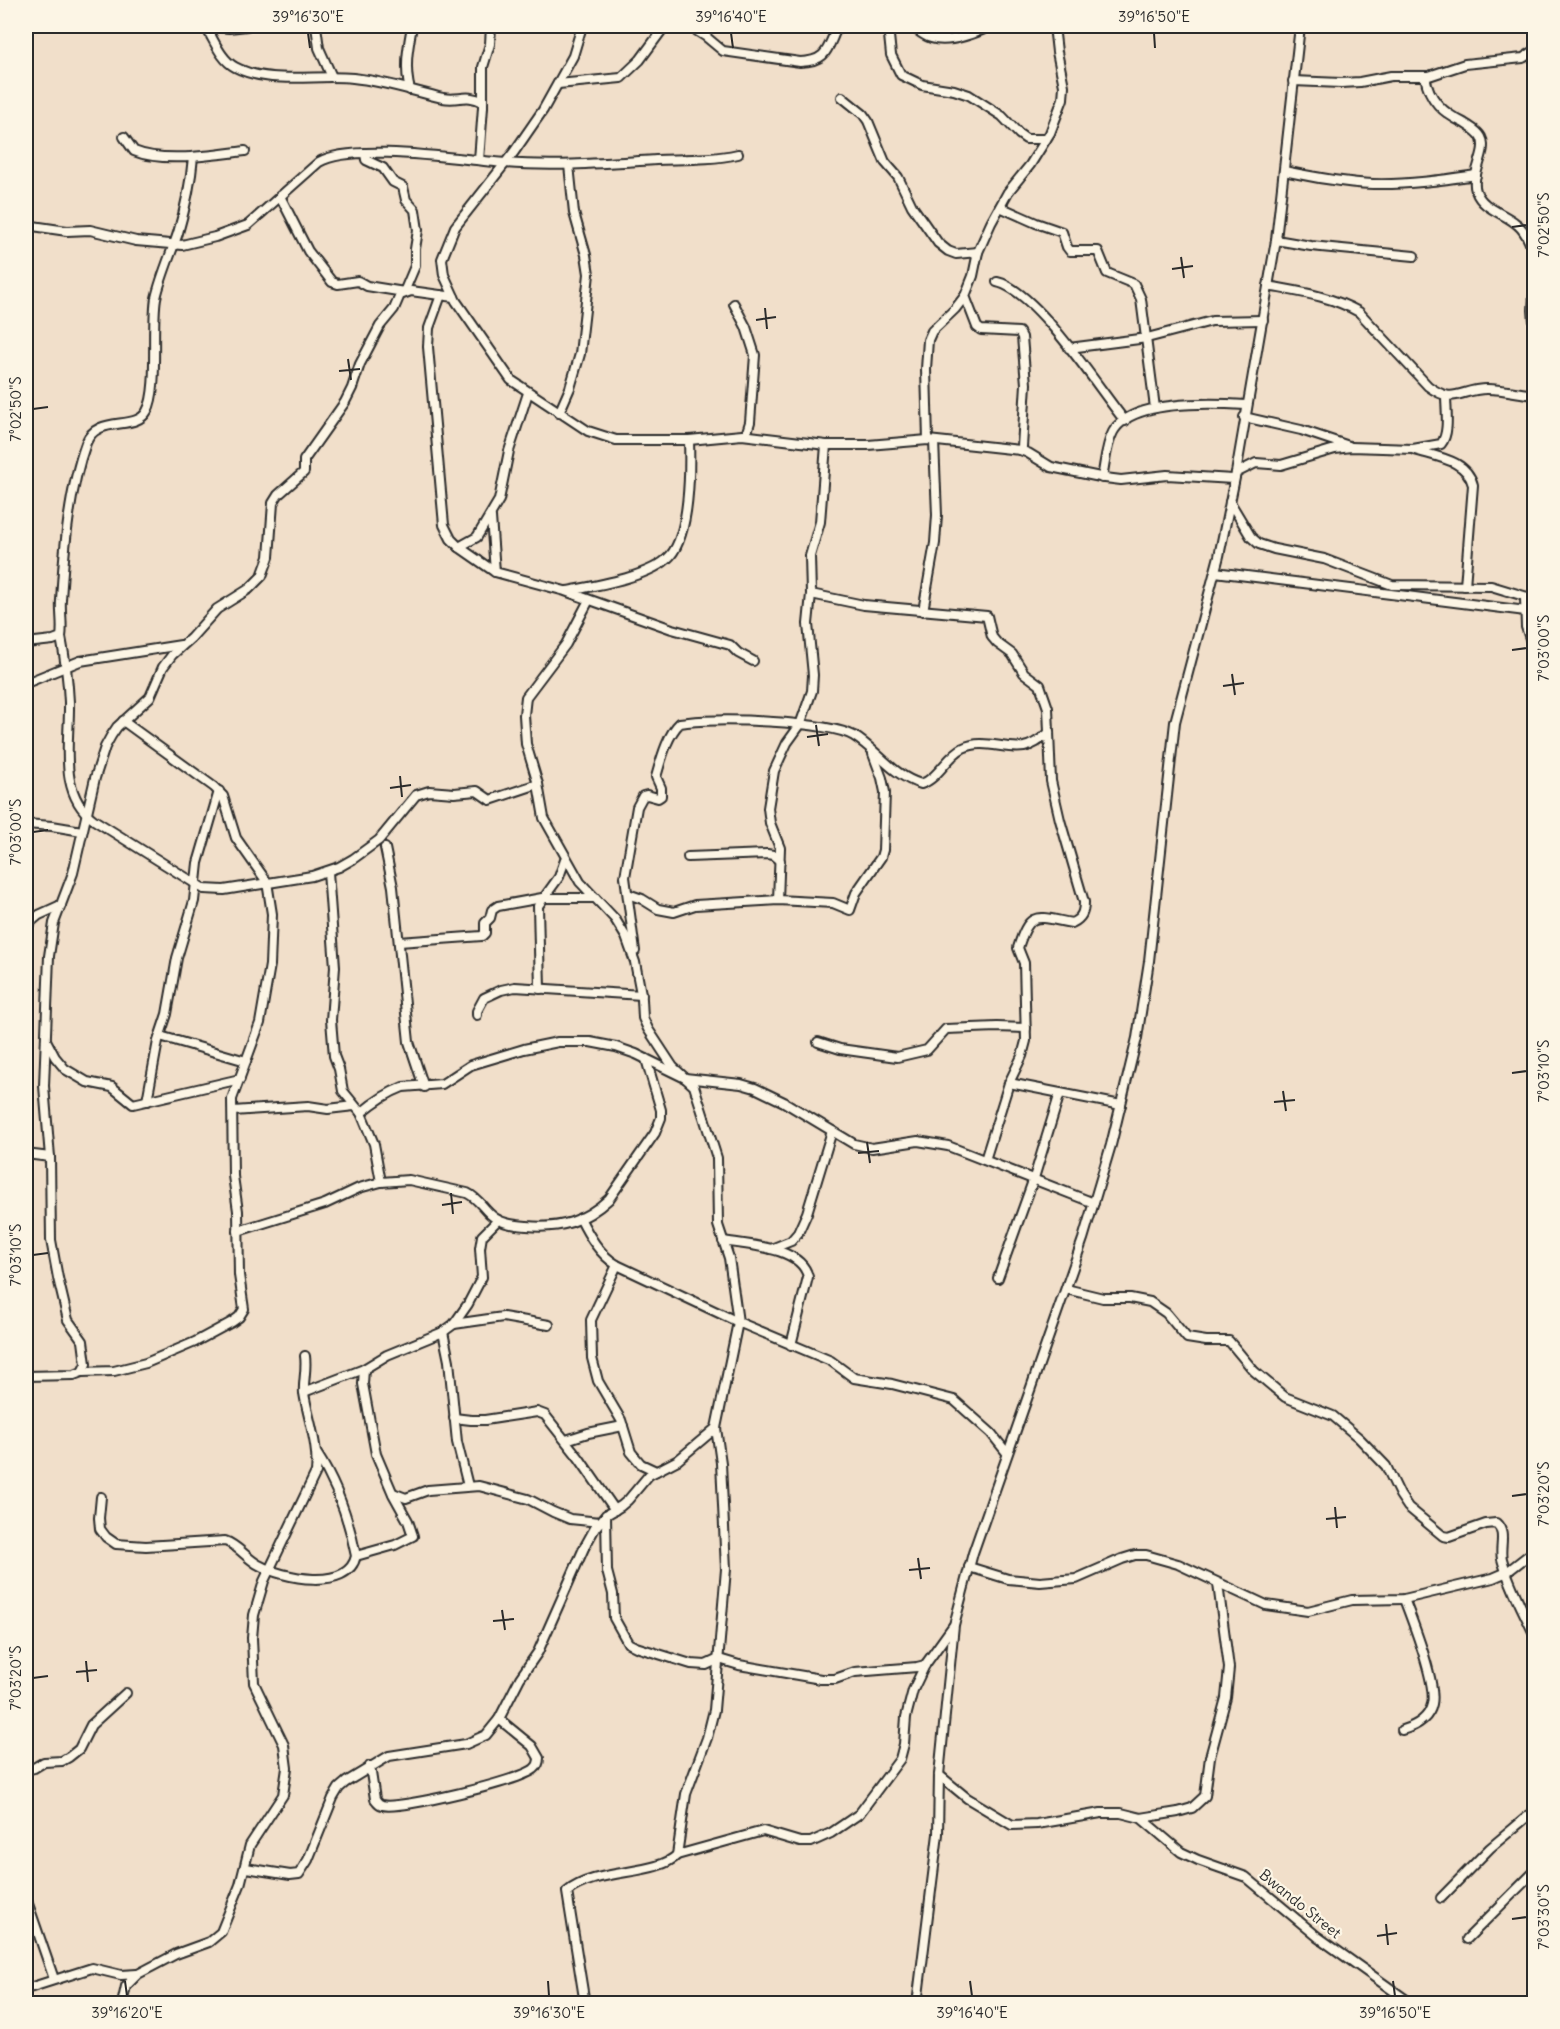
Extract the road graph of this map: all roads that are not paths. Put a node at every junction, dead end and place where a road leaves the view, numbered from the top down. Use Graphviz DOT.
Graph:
graph roads {
  1 [pos="203,26"];
  2 [pos="247,26"];
  3 [pos="316,26"];
  4 [pos="412,26"];
  5 [pos="491,26"];
  6 [pos="582,26"];
  7 [pos="665,26"];
  8 [pos="689,26"];
  9 [pos="838,26"];
  10 [pos="888,26"];
  11 [pos="911,26"];
  12 [pos="991,26"];
  13 [pos="1054,26"];
  14 [pos="1300,26"];
  15 [pos="1534,51"];
  16 [pos="1425,76"];
  17 [pos="332,77"];
  18 [pos="1293,81"];
  19 [pos="558,84"];
  20 [pos="410,90"];
  21 [pos="842,97"];
  22 [pos="483,102"];
  23 [pos="124,137"];
  24 [pos="1046,139"];
  25 [pos="245,151"];
  26 [pos="365,153"];
  27 [pos="738,154"];
  28 [pos="193,157"];
  29 [pos="478,160"];
  30 [pos="505,163"];
  31 [pos="569,165"];
  32 [pos="1284,171"];
  33 [pos="1476,176"];
  34 [pos="280,196"];
  35 [pos="1000,207"];
  36 [pos="26,225"];
  37 [pos="1526,233"];
  38 [pos="1534,238"];
  39 [pos="1275,240"];
  40 [pos="172,246"];
  41 [pos="978,252"];
  42 [pos="1414,256"];
  43 [pos="1534,256"];
  44 [pos="997,282"];
  45 [pos="1268,286"];
  46 [pos="404,292"];
  47 [pos="1534,293"];
  48 [pos="441,296"];
  49 [pos="965,296"];
  50 [pos="454,297"];
  51 [pos="734,304"];
  52 [pos="1263,320"];
  53 [pos="1534,322"];
  54 [pos="1147,338"];
  55 [pos="1069,348"];
  56 [pos="528,393"];
  57 [pos="1534,395"];
  58 [pos="1446,396"];
  59 [pos="1246,405"];
  60 [pos="1155,408"];
  61 [pos="559,413"];
  62 [pos="1245,417"];
  63 [pos="1125,421"];
  64 [pos="746,435"];
  65 [pos="689,440"];
  66 [pos="931,440"];
  67 [pos="826,445"];
  68 [pos="1351,447"];
  69 [pos="1413,449"];
  70 [pos="1020,450"];
  71 [pos="1234,476"];
  72 [pos="1102,478"];
  73 [pos="1230,502"];
  74 [pos="491,515"];
  75 [pos="459,547"];
  76 [pos="495,572"];
  77 [pos="1215,572"];
  78 [pos="1465,586"];
  79 [pos="565,591"];
  80 [pos="811,594"];
  81 [pos="1525,598"];
  82 [pos="1534,599"];
  83 [pos="589,600"];
  84 [pos="923,611"];
  85 [pos="1524,611"];
  86 [pos="1534,612"];
  87 [pos="61,637"];
  88 [pos="26,643"];
  89 [pos="183,645"];
  90 [pos="1534,650"];
  91 [pos="753,660"];
  92 [pos="64,666"];
  93 [pos="26,683"];
  94 [pos="123,721"];
  95 [pos="800,725"];
  96 [pos="1049,734"];
  97 [pos="871,750"];
  98 [pos="538,784"];
  99 [pos="219,791"];
  100 [pos="86,814"];
  101 [pos="26,824"];
  102 [pos="82,831"];
  103 [pos="385,848"];
  104 [pos="688,857"];
  105 [pos="565,860"];
  106 [pos="780,861"];
  107 [pos="328,872"];
  108 [pos="267,882"];
  109 [pos="197,886"];
  110 [pos="628,894"];
  111 [pos="542,898"];
  112 [pos="595,898"];
  113 [pos="778,900"];
  114 [pos="62,904"];
  115 [pos="26,926"];
  116 [pos="399,942"];
  117 [pos="635,962"];
  118 [pos="540,989"];
  119 [pos="642,995"];
  120 [pos="477,1015"];
  121 [pos="1026,1028"];
  122 [pos="160,1036"];
  123 [pos="46,1039"];
  124 [pos="818,1042"];
  125 [pos="646,1059"];
  126 [pos="246,1061"];
  127 [pos="685,1078"];
  128 [pos="240,1079"];
  129 [pos="1009,1083"];
  130 [pos="424,1087"];
  131 [pos="1060,1093"];
  132 [pos="147,1101"];
  133 [pos="1121,1105"];
  134 [pos="354,1106"];
  135 [pos="232,1112"];
  136 [pos="361,1113"];
  137 [pos="832,1131"];
  138 [pos="26,1154"];
  139 [pos="50,1157"];
  140 [pos="985,1160"];
  141 [pos="1034,1178"];
  142 [pos="381,1182"];
  143 [pos="1094,1203"];
  144 [pos="580,1218"];
  145 [pos="498,1220"];
  146 [pos="238,1230"];
  147 [pos="723,1241"];
  148 [pos="771,1249"];
  149 [pos="617,1265"];
  150 [pos="998,1278"];
  151 [pos="1066,1289"];
  152 [pos="738,1322"];
  153 [pos="454,1324"];
  154 [pos="549,1325"];
  155 [pos="443,1332"];
  156 [pos="791,1345"];
  157 [pos="305,1356"];
  158 [pos="364,1369"];
  159 [pos="82,1372"];
  160 [pos="26,1376"];
  161 [pos="304,1392"];
  162 [pos="454,1418"];
  163 [pos="623,1426"];
  164 [pos="716,1428"];
  165 [pos="566,1440"];
  166 [pos="316,1452"];
  167 [pos="1007,1453"];
  168 [pos="656,1471"];
  169 [pos="468,1486"];
  170 [pos="392,1492"];
  171 [pos="101,1497"];
  172 [pos="615,1510"];
  173 [pos="606,1515"];
  174 [pos="600,1522"];
  175 [pos="1534,1551"];
  176 [pos="356,1556"];
  177 [pos="969,1568"];
  178 [pos="269,1570"];
  179 [pos="1507,1572"];
  180 [pos="1218,1584"];
  181 [pos="1404,1599"];
  182 [pos="954,1625"];
  183 [pos="1534,1634"];
  184 [pos="719,1659"];
  185 [pos="925,1665"];
  186 [pos="126,1693"];
  187 [pos="499,1719"];
  188 [pos="1402,1730"];
  189 [pos="370,1766"];
  190 [pos="26,1770"];
  191 [pos="939,1775"];
  192 [pos="1534,1811"];
  193 [pos="1142,1818"];
  194 [pos="677,1855"];
  195 [pos="246,1868"];
  196 [pos="1534,1872"];
  197 [pos="26,1898"];
  198 [pos="1441,1898"];
  199 [pos="1467,1940"];
  200 [pos="138,1974"];
  201 [pos="54,1979"];
  202 [pos="26,1989"];
  203 [pos="122,2004"];
  204 [pos="585,2004"];
  205 [pos="917,2004"];
  206 [pos="1412,2004"];
  1 -- 2 [label="street"];
  1 -- 17 [label="street"];
  3 -- 17 [label="street"];
  4 -- 20 [label="street"];
  5 -- 22 [label="street"];
  6 -- 19 [label="street"];
  7 -- 19 [label="street"];
  8 -- 9 [label="street"];
  10 -- 24 [label="street"];
  11 -- 12 [label="street"];
  13 -- 24 [label="street"];
  14 -- 18 [label="street"];
  15 -- 16 [label="street"];
  16 -- 18 [label="street"];
  16 -- 33 [label="street"];
  17 -- 20 [label="street"];
  18 -- 32 [label="street"];
  19 -- 30 [label="street"];
  20 -- 22 [label="street"];
  21 -- 41 [label="street"];
  22 -- 29 [label="street"];
  23 -- 28 [label="street"];
  24 -- 35 [label="street"];
  25 -- 28 [label="street"];
  26 -- 29 [label="street"];
  26 -- 34 [label="street"];
  26 -- 46 [label="street"];
  27 -- 31 [label="street"];
  28 -- 40 [label="street"];
  29 -- 30 [label="street"];
  30 -- 31 [label="street"];
  30 -- 50 [label="street"];
  31 -- 61 [label="street"];
  32 -- 33 [label="street"];
  32 -- 39 [label="street"];
  33 -- 37 [label="street"];
  34 -- 40 [label="street"];
  34 -- 46 [label="street"];
  35 -- 41 [label="street"];
  35 -- 54 [label="street"];
  36 -- 40 [label="street"];
  37 -- 38 [label="street"];
  37 -- 43 [label="street"];
  39 -- 42 [label="street"];
  39 -- 45 [label="street"];
  40 -- 87 [label="street"];
  41 -- 49 [label="street"];
  44 -- 55 [label="street"];
  45 -- 52 [label="street"];
  45 -- 58 [label="street"];
  46 -- 48 [label="street"];
  46 -- 89 [label="street"];
  47 -- 53 [label="street"];
  48 -- 50 [label="street"];
  48 -- 75 [label="street"];
  49 -- 66 [label="street"];
  49 -- 70 [label="street"];
  50 -- 56 [label="street"];
  51 -- 64 [label="street"];
  52 -- 54 [label="street"];
  52 -- 59 [label="street"];
  54 -- 55 [label="street"];
  54 -- 60 [label="street"];
  55 -- 63 [label="street"];
  56 -- 61 [label="street"];
  56 -- 74 [label="street"];
  57 -- 58 [label="street"];
  58 -- 69 [label="street"];
  59 -- 60 [label="street"];
  59 -- 62 [label="street"];
  60 -- 63 [label="street"];
  61 -- 65 [label="street"];
  62 -- 68 [label="street"];
  62 -- 71 [label="street"];
  63 -- 72 [label="street"];
  64 -- 65 [label="street"];
  64 -- 67 [label="street"];
  65 -- 79 [label="street"];
  66 -- 67 [label="street"];
  66 -- 70 [label="street"];
  66 -- 84 [label="street"];
  67 -- 80 [label="street"];
  68 -- 69 [label="street"];
  68 -- 71 [label="street"];
  69 -- 78 [label="street"];
  70 -- 72 [label="street"];
  71 -- 72 [label="street"];
  71 -- 73 [label="street"];
  73 -- 77 [label="street"];
  73 -- 78 [label="street"];
  74 -- 75 [label="street"];
  74 -- 76 [label="street"];
  75 -- 76 [label="street"];
  76 -- 79 [label="street"];
  77 -- 85 [label="street"];
  77 -- 133 [label="street"];
  78 -- 81 [label="street"];
  79 -- 83 [label="street"];
  80 -- 84 [label="street"];
  80 -- 95 [label="street"];
  81 -- 82 [label="street"];
  81 -- 85 [label="street"];
  83 -- 91 [label="street"];
  83 -- 98 [label="street"];
  84 -- 96 [label="street"];
  85 -- 86 [label="street"];
  85 -- 90 [label="street"];
  87 -- 88 [label="street"];
  87 -- 92 [label="street"];
  89 -- 92 [label="street"];
  89 -- 94 [label="street"];
  92 -- 93 [label="street"];
  92 -- 100 [label="street"];
  94 -- 99 [label="street"];
  94 -- 100 [label="street"];
  95 -- 97 [label="street"];
  95 -- 106 [label="street"];
  95 -- 110 [label="street"];
  96 -- 97 [label="street"];
  96 -- 121 [label="street"];
  97 -- 113 [label="street"];
  98 -- 107 [label="street"];
  98 -- 112 [label="street"];
  99 -- 108 [label="street"];
  99 -- 109 [label="street"];
  100 -- 102 [label="street"];
  100 -- 109 [label="street"];
  101 -- 102 [label="street"];
  102 -- 114 [label="street"];
  103 -- 116 [label="street"];
  104 -- 106 [label="street"];
  105 -- 111 [label="street"];
  106 -- 113 [label="street"];
  107 -- 108 [label="street"];
  107 -- 134 [label="street"];
  108 -- 109 [label="street"];
  108 -- 126 [label="street"];
  109 -- 122 [label="street"];
  110 -- 113 [label="street"];
  110 -- 117 [label="street"];
  111 -- 112 [label="street"];
  111 -- 116 [label="street"];
  111 -- 118 [label="street"];
  112 -- 117 [label="street"];
  114 -- 115 [label="street"];
  114 -- 123 [label="street"];
  116 -- 130 [label="street"];
  117 -- 119 [label="street"];
  118 -- 119 [label="street"];
  118 -- 120 [label="street"];
  119 -- 127 [label="street"];
  121 -- 124 [label="street"];
  121 -- 129 [label="street"];
  122 -- 126 [label="street"];
  122 -- 132 [label="street"];
  123 -- 132 [label="street"];
  123 -- 139 [label="street"];
  125 -- 127 [label="street"];
  125 -- 130 [label="street"];
  125 -- 144 [label="street"];
  126 -- 128 [label="street"];
  127 -- 137 [label="street"];
  127 -- 147 [label="street"];
  128 -- 132 [label="street"];
  128 -- 135 [label="street"];
  129 -- 131 [label="street"];
  129 -- 140 [label="street"];
  130 -- 136 [label="street"];
  131 -- 133 [label="street"];
  131 -- 141 [label="street"];
  133 -- 143 [label="street"];
  134 -- 135 [label="street"];
  134 -- 136 [label="street"];
  135 -- 146 [label="street"];
  136 -- 142 [label="street"];
  137 -- 140 [label="street"];
  137 -- 148 [label="street"];
  138 -- 139 [label="street"];
  139 -- 159 [label="street"];
  140 -- 141 [label="street"];
  141 -- 143 [label="street"];
  141 -- 150 [label="street"];
  142 -- 145 [label="street"];
  142 -- 146 [label="street"];
  143 -- 151 [label="street"];
  144 -- 145 [label="street"];
  144 -- 149 [label="street"];
  145 -- 153 [label="street"];
  146 -- 159 [label="street"];
  147 -- 148 [label="street"];
  147 -- 152 [label="street"];
  148 -- 156 [label="street"];
  149 -- 152 [label="street"];
  149 -- 163 [label="street"];
  151 -- 167 [label="street"];
  151 -- 179 [label="street"];
  152 -- 156 [label="street"];
  152 -- 164 [label="street"];
  153 -- 154 [label="street"];
  153 -- 155 [label="street"];
  155 -- 158 [label="street"];
  155 -- 162 [label="street"];
  156 -- 167 [label="street"];
  157 -- 161 [label="street"];
  158 -- 161 [label="street"];
  158 -- 170 [label="street"];
  159 -- 160 [label="street"];
  161 -- 166 [label="street"];
  162 -- 165 [label="street"];
  162 -- 169 [label="street"];
  163 -- 165 [label="street"];
  163 -- 168 [label="street"];
  164 -- 168 [label="street"];
  164 -- 184 [label="street"];
  165 -- 172 [label="street"];
  166 -- 176 [label="street"];
  166 -- 178 [label="street"];
  167 -- 177 [label="street"];
  168 -- 172 [label="street"];
  169 -- 170 [label="street"];
  169 -- 174 [label="street"];
  170 -- 176 [label="street"];
  171 -- 178 [label="street"];
  172 -- 173 [label="street"];
  173 -- 174 [label="street"];
  173 -- 184 [label="street"];
  174 -- 187 [label="street"];
  175 -- 179 [label="street"];
  176 -- 178 [label="street"];
  177 -- 180 [label="street"];
  177 -- 182 [label="street"];
  178 -- 195 [label="street"];
  179 -- 181 [label="street"];
  179 -- 183 [label="street"];
  180 -- 181 [label="street"];
  180 -- 193 [label="street"];
  181 -- 188 [label="street"];
  182 -- 185 [label="street"];
  182 -- 191 [label="street"];
  184 -- 185 [label="street"];
  184 -- 194 [label="street"];
  185 -- 194 [label="street"];
  186 -- 190 [label="street"];
  187 -- 189 [label="street"];
  187 -- 189 [label="street"];
  189 -- 195 [label="street"];
  191 -- 193 [label="street"];
  191 -- 205 [label="street"];
  192 -- 198 [label="street"];
  193 -- 206 [label="street, Bwando Street"];
  194 -- 204 [label="street"];
  195 -- 200 [label="street"];
  196 -- 199 [label="street"];
  197 -- 201 [label="street"];
  200 -- 201 [label="street"];
  200 -- 203 [label="street"];
  201 -- 202 [label="street"];
}
